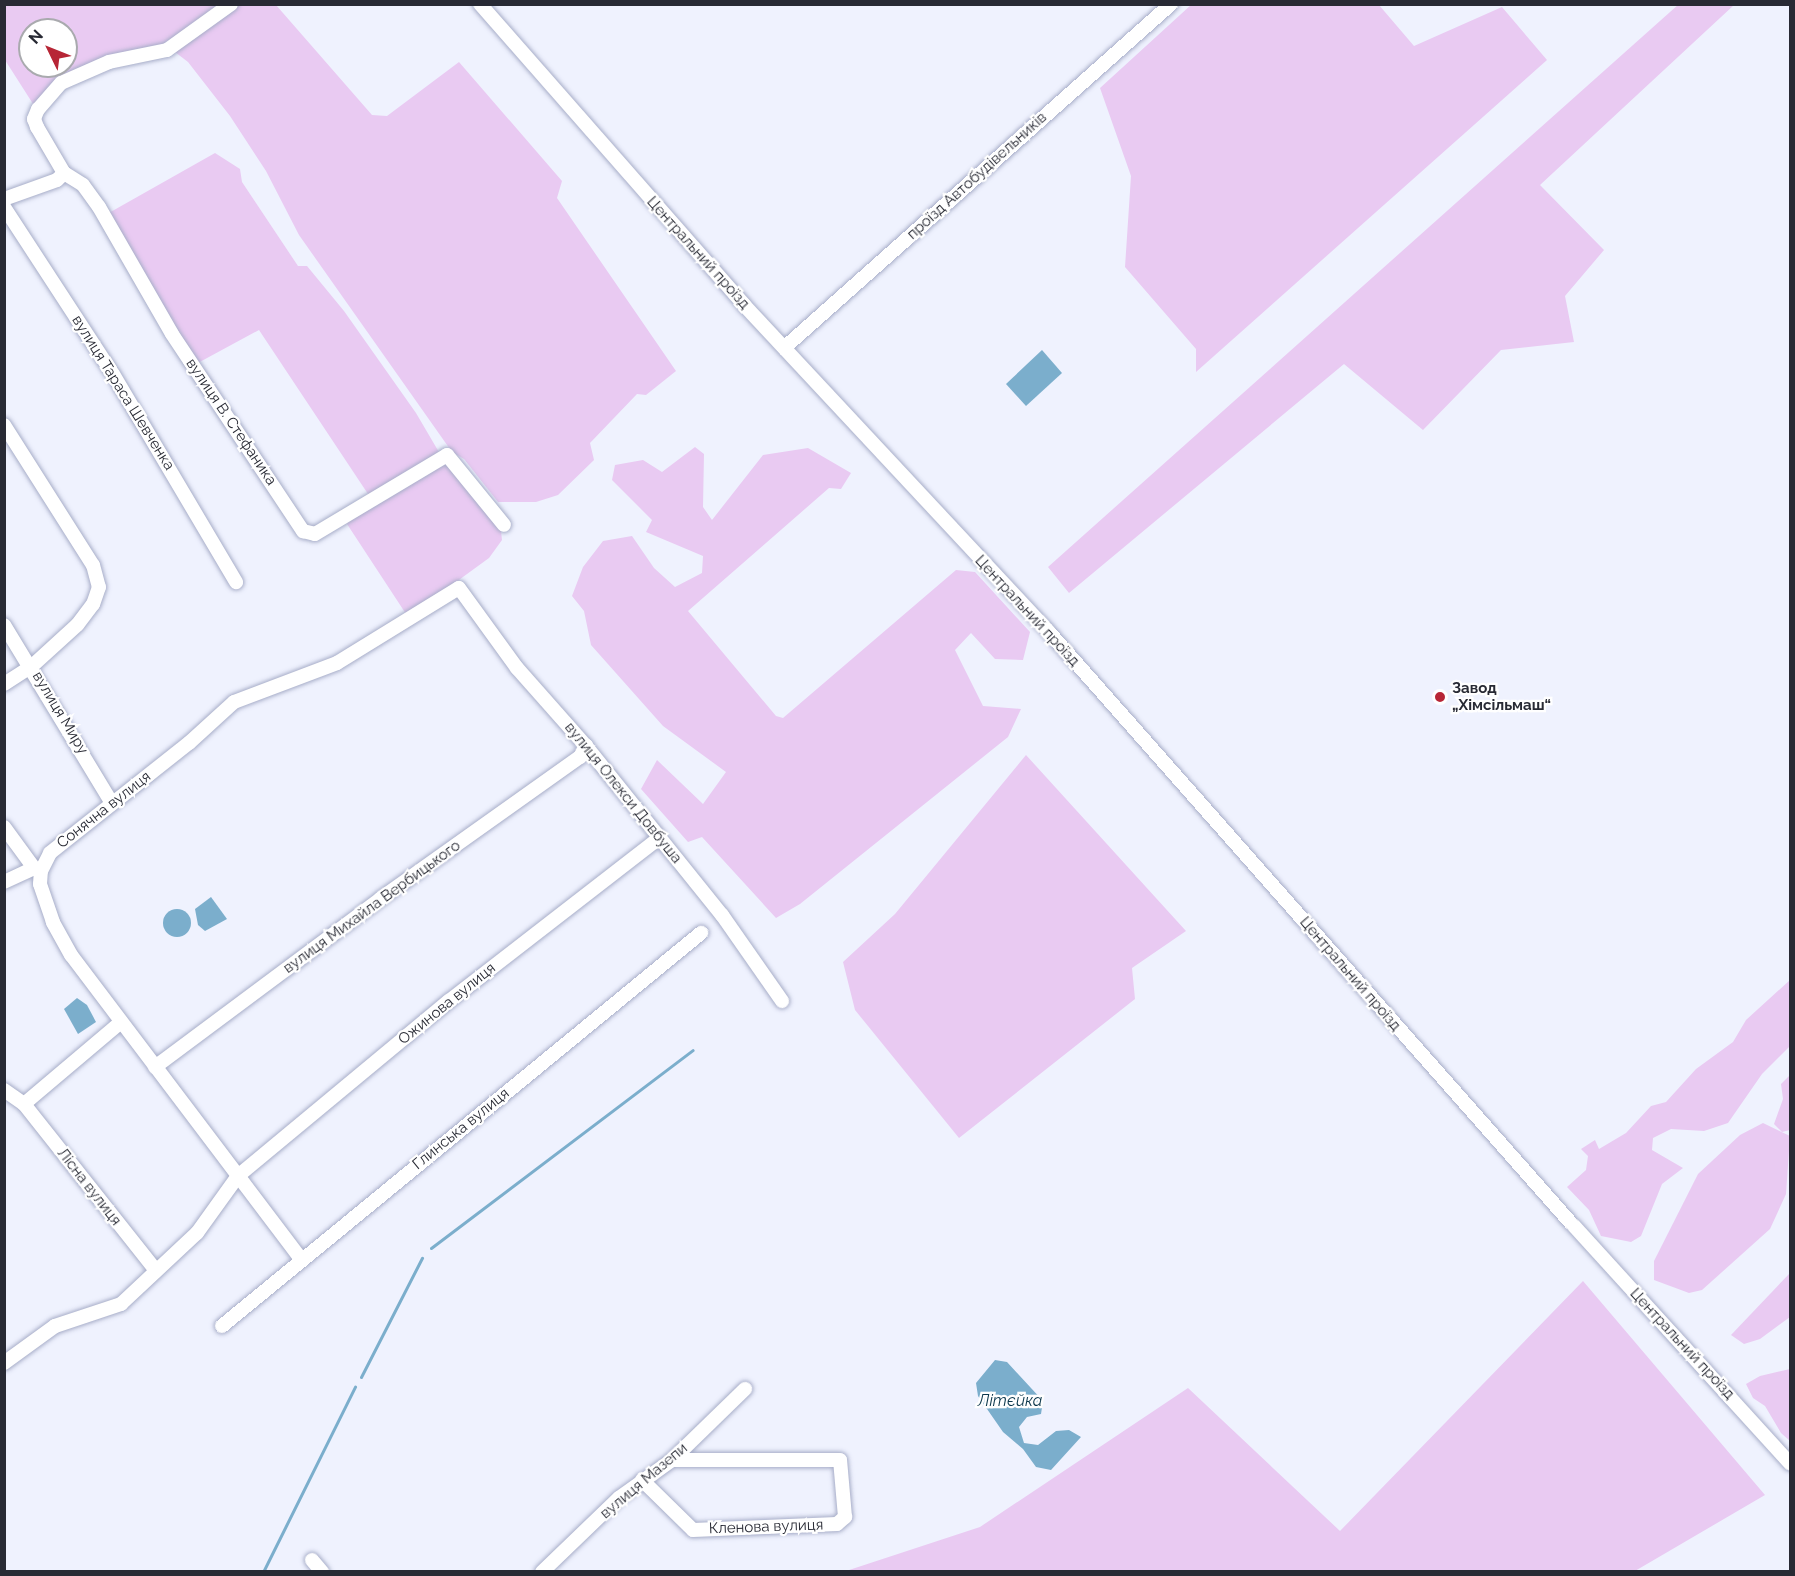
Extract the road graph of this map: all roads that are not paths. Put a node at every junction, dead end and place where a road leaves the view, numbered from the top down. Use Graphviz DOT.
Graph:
graph roads {
  1 [pos="231,4"];
  2 [pos="480,4"];
  3 [pos="1171,4"];
  4 [pos="64,173"];
  5 [pos="4,199"];
  6 [pos="4,207"];
  7 [pos="784,348"];
  8 [pos="4,425"];
  9 [pos="504,525"];
  10 [pos="236,582"];
  11 [pos="459,588"];
  12 [pos="4,625"];
  13 [pos="32,666"];
  14 [pos="4,684"];
  15 [pos="586,746"];
  16 [pos="112,803"];
  17 [pos="4,827"];
  18 [pos="659,838"];
  19 [pos="37,869"];
  20 [pos="4,882"];
  21 [pos="701,933"];
  22 [pos="782,1001"];
  23 [pos="121,1022"];
  24 [pos="155,1067"];
  25 [pos="4,1090"];
  26 [pos="24,1104"];
  27 [pos="238,1176"];
  28 [pos="301,1259"];
  29 [pos="155,1269"];
  30 [pos="222,1326"];
  31 [pos="4,1362"];
  32 [pos="745,1389"];
  33 [pos="672,1460"];
  34 [pos="1791,1463"];
  35 [pos="642,1480"];
  36 [pos="312,1560"];
  37 [pos="322,1572"];
  38 [pos="542,1572"];
  1 -- 4 [label="street"];
  2 -- 7 [label="street, Центральний проїзд"];
  3 -- 7 [label="street, проїзд Автобудівельників"];
  4 -- 5 [label="street"];
  4 -- 9 [label="street, вулиця В. Стефаника"];
  6 -- 10 [label="street, вулиця Тараса Шевченка"];
  7 -- 34 [label="street, Центральний проїзд"];
  8 -- 13 [label="street"];
  11 -- 15 [label="street, вулиця Олекси Довбуша"];
  11 -- 16 [label="street, Сонячна вулиця"];
  12 -- 13 [label="street, вулиця Миру"];
  13 -- 14 [label="street"];
  13 -- 16 [label="street, вулиця Миру"];
  15 -- 18 [label="street, вулиця Олекси Довбуша"];
  15 -- 24 [label="street, вулиця Михайла Вербицького"];
  16 -- 19 [label="street, Сонячна вулиця"];
  17 -- 19 [label="street"];
  18 -- 22 [label="street, вулиця Олекси Довбуша"];
  18 -- 27 [label="street, Ожинова вулиця"];
  19 -- 20 [label="street"];
  19 -- 23 [label="street"];
  21 -- 28 [label="street, Глинська вулиця"];
  23 -- 24 [label="street"];
  23 -- 26 [label="street"];
  24 -- 27 [label="street"];
  25 -- 26 [label="street, Лісна вулиця"];
  26 -- 29 [label="street, Лісна вулиця"];
  27 -- 28 [label="street"];
  27 -- 29 [label="street"];
  28 -- 30 [label="street, Глинська вулиця"];
  29 -- 31 [label="street"];
  32 -- 33 [label="street, вулиця Мазепи"];
  33 -- 35 [label="street, вулиця Мазепи"];
  33 -- 35 [label="street, Кленова вулиця"];
  35 -- 38 [label="street, вулиця Мазепи"];
  36 -- 37 [label="street"];
}
